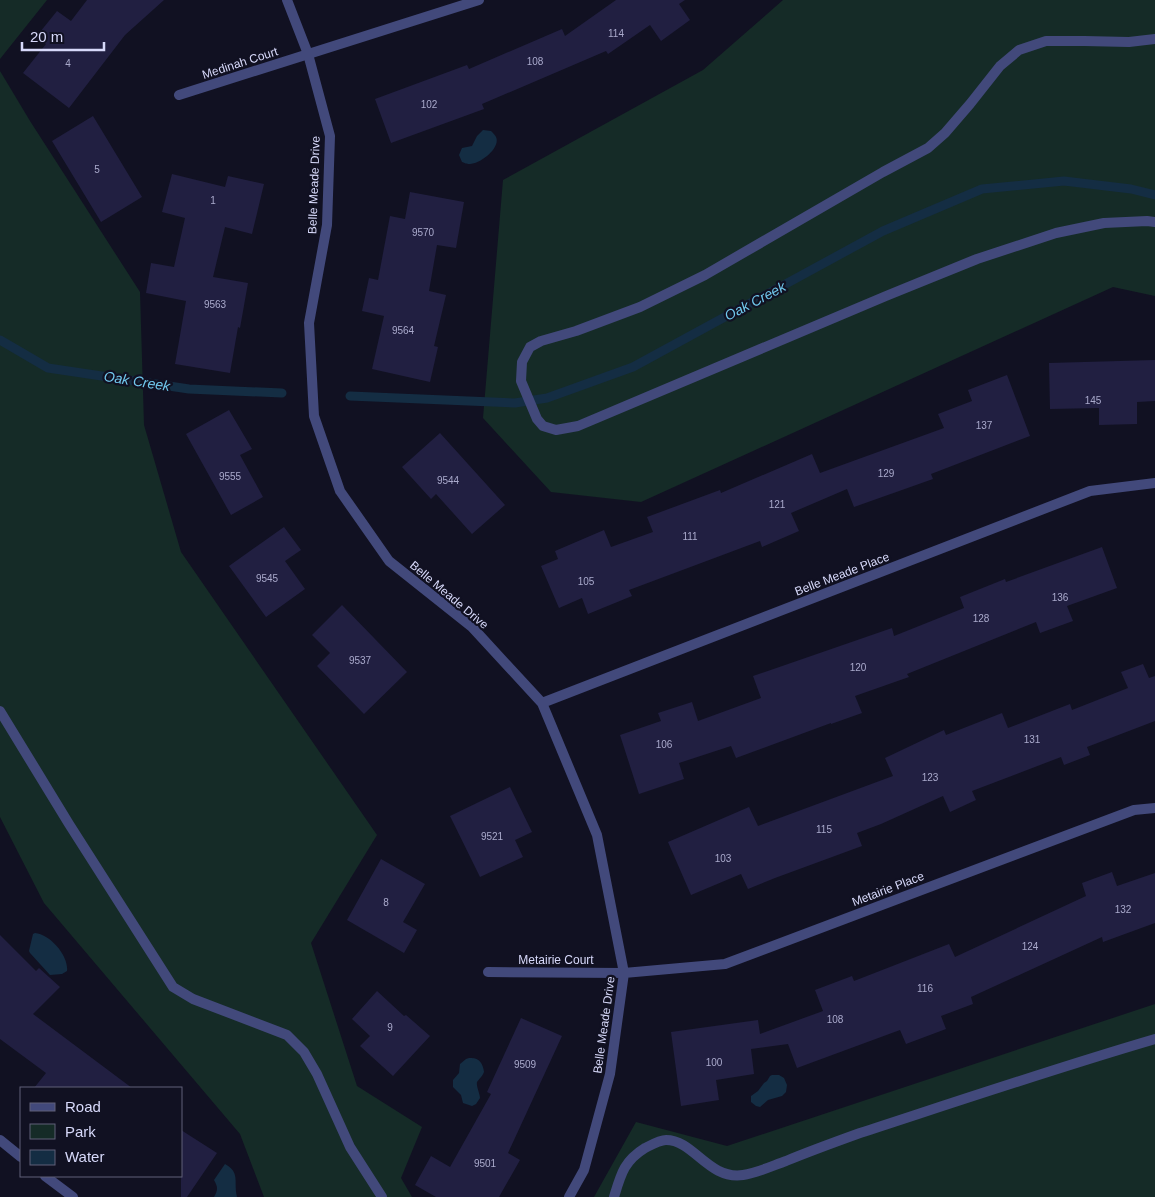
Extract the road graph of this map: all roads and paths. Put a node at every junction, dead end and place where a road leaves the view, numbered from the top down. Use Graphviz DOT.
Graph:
graph roads {
  1 [pos="287,0"];
  2 [pos="479,0"];
  3 [pos="1155,38"];
  4 [pos="308,54"];
  5 [pos="179,95"];
  6 [pos="1155,222"];
  7 [pos="1155,483"];
  8 [pos="542,703"];
  9 [pos="0,711"];
  10 [pos="1155,808"];
  11 [pos="488,972"];
  12 [pos="624,973"];
  13 [pos="1155,1039"];
  14 [pos="0,1140"];
  15 [pos="20,1156"];
  16 [pos="46,1177"];
  17 [pos="73,1197"];
  18 [pos="382,1197"];
  19 [pos="569,1197"];
  20 [pos="614,1197"];
  1 -- 4 [label="street, Belle Meade Drive"];
  2 -- 4 [label="street, Medinah Court"];
  3 -- 6 [label="street"];
  4 -- 5 [label="street, Medinah Court"];
  4 -- 8 [label="street, Belle Meade Drive"];
  7 -- 8 [label="street, Belle Meade Place"];
  8 -- 12 [label="street, Belle Meade Drive"];
  9 -- 18 [label="street"];
  10 -- 12 [label="street, Metairie Place"];
  11 -- 12 [label="street, Metairie Court"];
  12 -- 19 [label="street, Belle Meade Drive"];
  13 -- 20 [label="street"];
  14 -- 15 [label="street"];
  16 -- 17 [label="street"];
}
